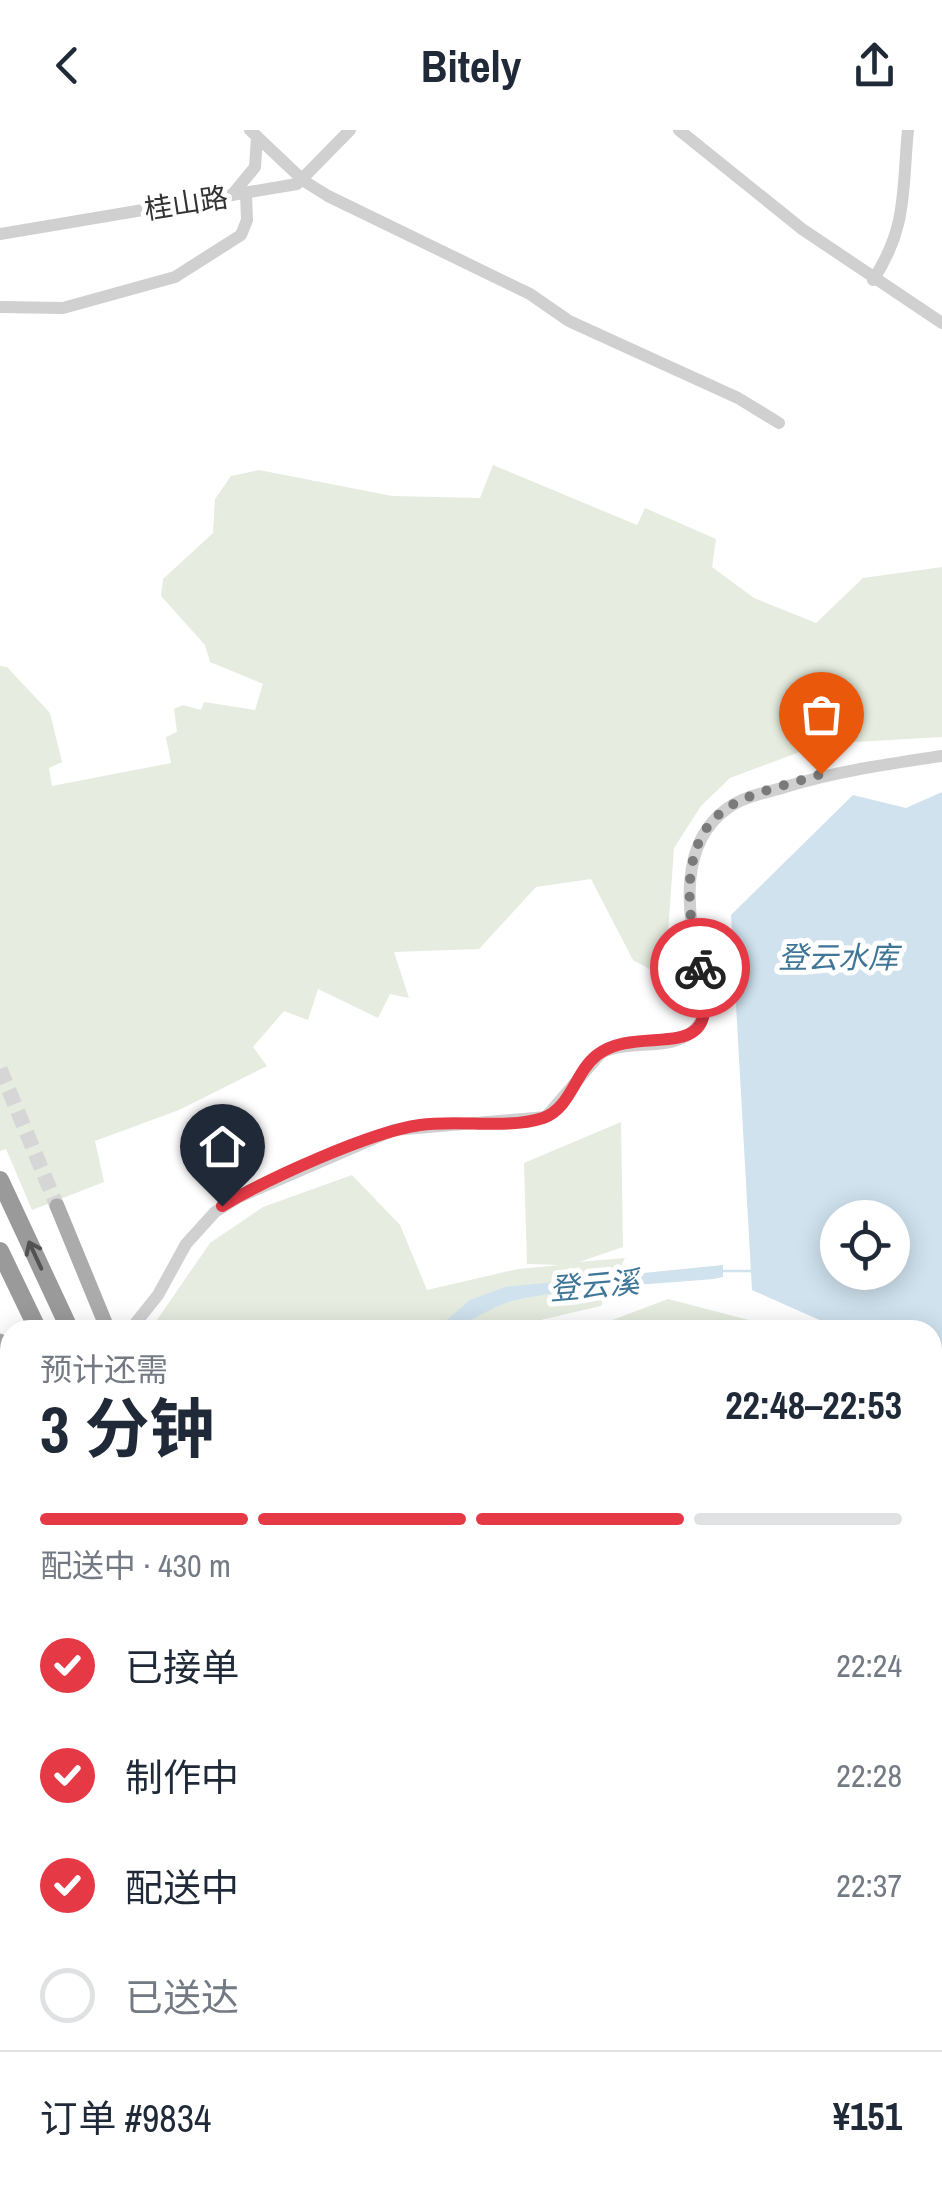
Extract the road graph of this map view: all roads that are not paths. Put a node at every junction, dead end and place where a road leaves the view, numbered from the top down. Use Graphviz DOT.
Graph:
graph roads {
  1 [pos="350,130"];
  2 [pos="678,130"];
  3 [pos="908,130"];
  4 [pos="253,134"];
  5 [pos="304,180"];
  6 [pos="246,194"];
  7 [pos="229,197"];
  8 [pos="0,234"];
  9 [pos="873,280"];
  10 [pos="0,307"];
  11 [pos="942,323"];
  12 [pos="779,423"];
  13 [pos="942,756"];
  14 [pos="0,1180"];
  15 [pos="57,1206"];
  16 [pos="0,1251"];
  17 [pos="33,1320"];
  18 [pos="65,1320"];
  19 [pos="104,1320"];
  20 [pos="138,1320"];
  1 -- 5 [label="street"];
  2 -- 9 [label="street"];
  3 -- 9 [label="street"];
  4 -- 5 [label="street"];
  4 -- 7 [label="street"];
  5 -- 6 [label="street, 桂山路"];
  5 -- 12 [label="street"];
  6 -- 7 [label="street, 桂山路"];
  6 -- 10 [label="street"];
  7 -- 8 [label="street, 桂山路"];
  9 -- 11 [label="street"];
  13 -- 20 [label="street"];
  18 -- 14 [label="highway, one-way"];
  15 -- 19 [label="main road"];
  16 -- 17 [label="highway"];
}
